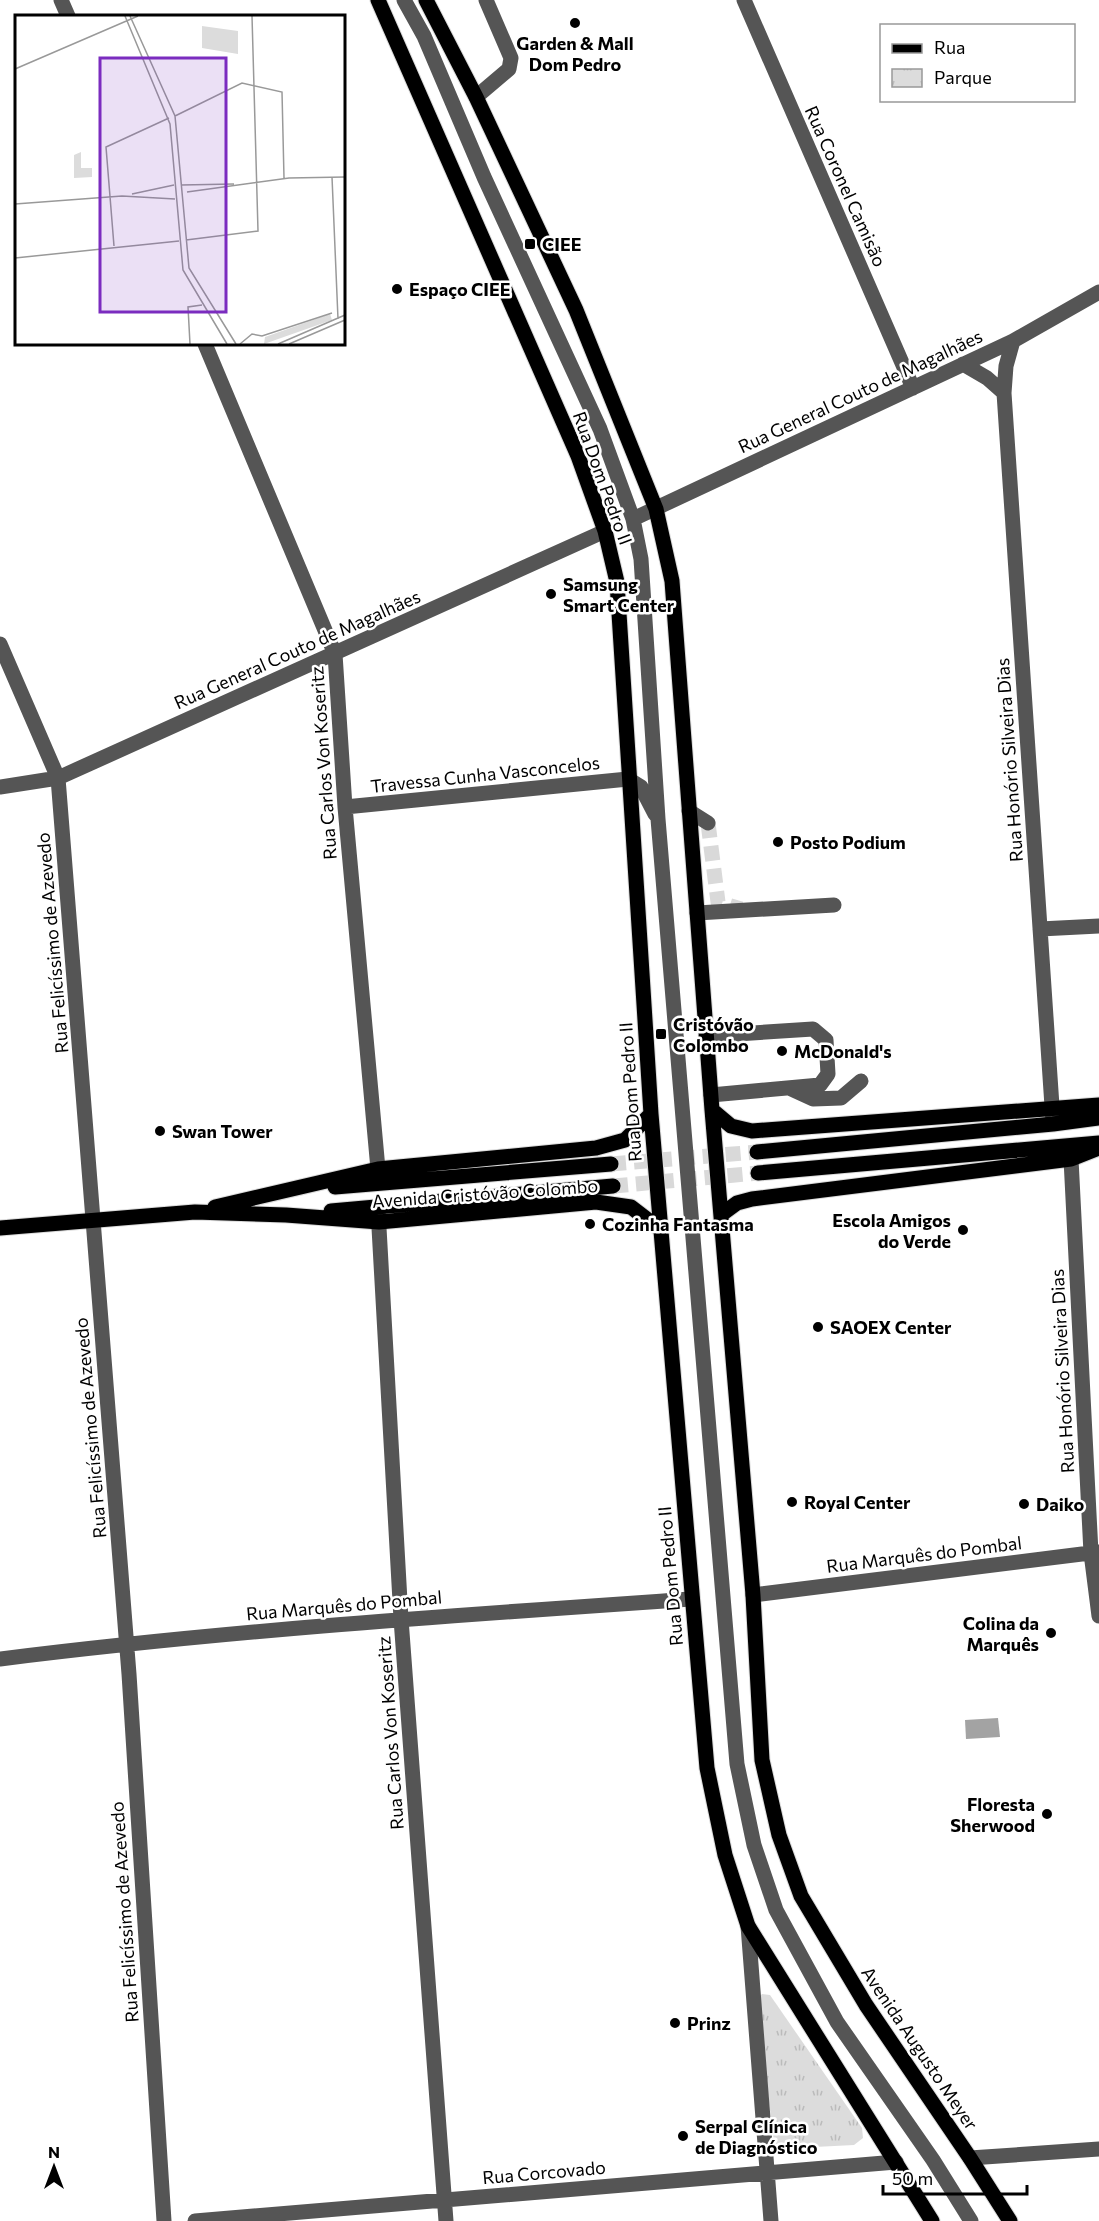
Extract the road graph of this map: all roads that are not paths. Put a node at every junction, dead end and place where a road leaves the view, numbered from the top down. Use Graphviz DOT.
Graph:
graph roads {
  1 [pos="61,0"];
  2 [pos="378,0"];
  3 [pos="404,0"];
  4 [pos="426,0"];
  5 [pos="486,0"];
  6 [pos="744,0"];
  7 [pos="68,15"];
  8 [pos="476,96"];
  9 [pos="1099,292"];
  10 [pos="1013,340"];
  11 [pos="205,345"];
  12 [pos="963,364"];
  13 [pos="913,388"];
  14 [pos="1004,393"];
  15 [pos="656,509"];
  16 [pos="633,519"];
  17 [pos="605,531"];
  18 [pos="0,644"];
  19 [pos="335,654"];
  20 [pos="58,778"];
  21 [pos="628,779"];
  22 [pos="0,787"];
  23 [pos="345,807"];
  24 [pos="689,811"];
  25 [pos="658,819"];
  26 [pos="708,824"];
  27 [pos="834,905"];
  28 [pos="697,913"];
  29 [pos="1099,926"];
  30 [pos="1040,928"];
  31 [pos="706,1036"];
  32 [pos="861,1081"];
  33 [pos="789,1088"];
  34 [pos="711,1102"];
  35 [pos="1099,1105"];
  36 [pos="1052,1107"];
  37 [pos="651,1114"];
  38 [pos="1099,1118"];
  39 [pos="1053,1124"];
  40 [pos="1099,1143"];
  41 [pos="1099,1148"];
  42 [pos="757,1152"];
  43 [pos="1071,1152"];
  44 [pos="611,1164"];
  45 [pos="378,1169"];
  46 [pos="758,1173"];
  47 [pos="613,1186"];
  48 [pos="284,1191"];
  49 [pos="195,1212"];
  50 [pos="379,1214"];
  51 [pos="722,1214"];
  52 [pos="93,1220"];
  53 [pos="0,1228"];
  54 [pos="661,1230"];
  55 [pos="1095,1552"];
  56 [pos="753,1595"];
  57 [pos="692,1599"];
  58 [pos="1099,1616"];
  59 [pos="401,1619"];
  60 [pos="126,1643"];
  61 [pos="0,1659"];
  62 [pos="801,1896"];
  63 [pos="748,1926"];
  64 [pos="1099,2149"];
  65 [pos="970,2158"];
  66 [pos="896,2162"];
  67 [pos="767,2173"];
  68 [pos="443,2199"];
  69 [pos="164,2221"];
  70 [pos="195,2221"];
  71 [pos="446,2221"];
  72 [pos="771,2221"];
  73 [pos="932,2221"];
  74 [pos="971,2221"];
  75 [pos="1010,2221"];
  1 -- 7 [label="street"];
  2 -- 17 [label="main road, Rua Dom Pedro II"];
  3 -- 16 [label="street"];
  4 -- 8 [label="main road, Rua Dom Pedro II"];
  5 -- 8 [label="street"];
  6 -- 13 [label="street, Rua Coronel Camisão"];
  8 -- 15 [label="main road, Rua Dom Pedro II"];
  9 -- 10 [label="street, Rua General Couto de Magalhães"];
  10 -- 12 [label="street, Rua General Couto de Magalhães"];
  10 -- 14 [label="street, Rua Honório Silveira Dias"];
  11 -- 19 [label="street, Rua Carlos Von Koseritz"];
  12 -- 13 [label="street, Rua General Couto de Magalhães"];
  12 -- 14 [label="street"];
  13 -- 15 [label="street, Rua General Couto de Magalhães"];
  14 -- 30 [label="street, Rua Honório Silveira Dias"];
  15 -- 16 [label="street, Rua General Couto de Magalhães"];
  15 -- 24 [label="main road, Rua Dom Pedro II"];
  16 -- 25 [label="street"];
  17 -- 19 [label="street, Rua General Couto de Magalhães"];
  17 -- 21 [label="main road, Rua Dom Pedro II"];
  18 -- 20 [label="street, Rua Felicíssimo de Azevedo"];
  19 -- 20 [label="street, Rua General Couto de Magalhães"];
  19 -- 23 [label="street, Rua Carlos Von Koseritz"];
  20 -- 22 [label="street, Rua General Couto de Magalhães"];
  20 -- 52 [label="street, Rua Felicíssimo de Azevedo"];
  21 -- 23 [label="street, Travessa Cunha Vasconcelos"];
  21 -- 25 [label="street"];
  21 -- 37 [label="main road, Rua Dom Pedro II"];
  23 -- 45 [label="street, Rua Carlos Von Koseritz"];
  24 -- 26 [label="street"];
  24 -- 28 [label="main road, Rua Dom Pedro II"];
  25 -- 74 [label="street"];
  27 -- 28 [label="street"];
  28 -- 31 [label="main road, Rua Dom Pedro II"];
  29 -- 30 [label="street"];
  30 -- 36 [label="street, Rua Honório Silveira Dias"];
  31 -- 33 [label="street"];
  31 -- 34 [label="main road, Rua Dom Pedro II"];
  32 -- 33 [label="street"];
  33 -- 34 [label="street"];
  34 -- 36 [label="main road"];
  34 -- 51 [label="main road, Rua Dom Pedro II"];
  35 -- 36 [label="main road"];
  36 -- 39 [label="street, Rua Honório Silveira Dias"];
  37 -- 45 [label="main road, Avenida Cristóvão Colombo"];
  37 -- 54 [label="main road, Rua Dom Pedro II"];
  38 -- 39 [label="main road"];
  39 -- 42 [label="main road"];
  40 -- 43 [label="main road"];
  41 -- 43 [label="main road"];
  43 -- 46 [label="main road"];
  43 -- 51 [label="main road"];
  43 -- 55 [label="street, Rua Honório Silveira Dias"];
  44 -- 48 [label="main road"];
  45 -- 48 [label="main road, Avenida Cristóvão Colombo"];
  47 -- 50 [label="main road"];
  48 -- 49 [label="main road, Avenida Cristóvão Colombo"];
  49 -- 50 [label="main road, Avenida Cristóvão Colombo"];
  49 -- 52 [label="main road, Avenida Cristóvão Colombo"];
  50 -- 54 [label="main road, Avenida Cristóvão Colombo"];
  50 -- 59 [label="street, Rua Carlos Von Koseritz"];
  51 -- 56 [label="main road, Rua Dom Pedro II"];
  52 -- 53 [label="main road, Avenida Cristóvão Colombo"];
  52 -- 60 [label="street, Rua Felicíssimo de Azevedo"];
  54 -- 57 [label="main road, Rua Dom Pedro II"];
  55 -- 56 [label="street, Rua Marquês do Pombal"];
  55 -- 58 [label="street, Rua Honório Silveira Dias"];
  56 -- 62 [label="main road, Rua Dom Pedro II"];
  57 -- 59 [label="street, Rua Marquês do Pombal"];
  57 -- 63 [label="main road, Rua Dom Pedro II"];
  59 -- 60 [label="street, Rua Marquês do Pombal"];
  59 -- 68 [label="street, Rua Carlos Von Koseritz"];
  60 -- 61 [label="street, Rua Marquês do Pombal"];
  60 -- 69 [label="street, Rua Felicíssimo de Azevedo"];
  62 -- 65 [label="main road, Avenida Augusto Meyer"];
  63 -- 66 [label="main road"];
  63 -- 67 [label="street, Rua Dom Pedro II"];
  64 -- 65 [label="street"];
  65 -- 75 [label="main road, Avenida Augusto Meyer"];
  66 -- 67 [label="street, Rua Corcovado"];
  66 -- 73 [label="main road"];
  67 -- 68 [label="street, Rua Corcovado"];
  67 -- 72 [label="street, Rua Dom Pedro II"];
  68 -- 70 [label="street, Rua Corcovado"];
  68 -- 71 [label="street, Rua Carlos Von Koseritz"];
}
